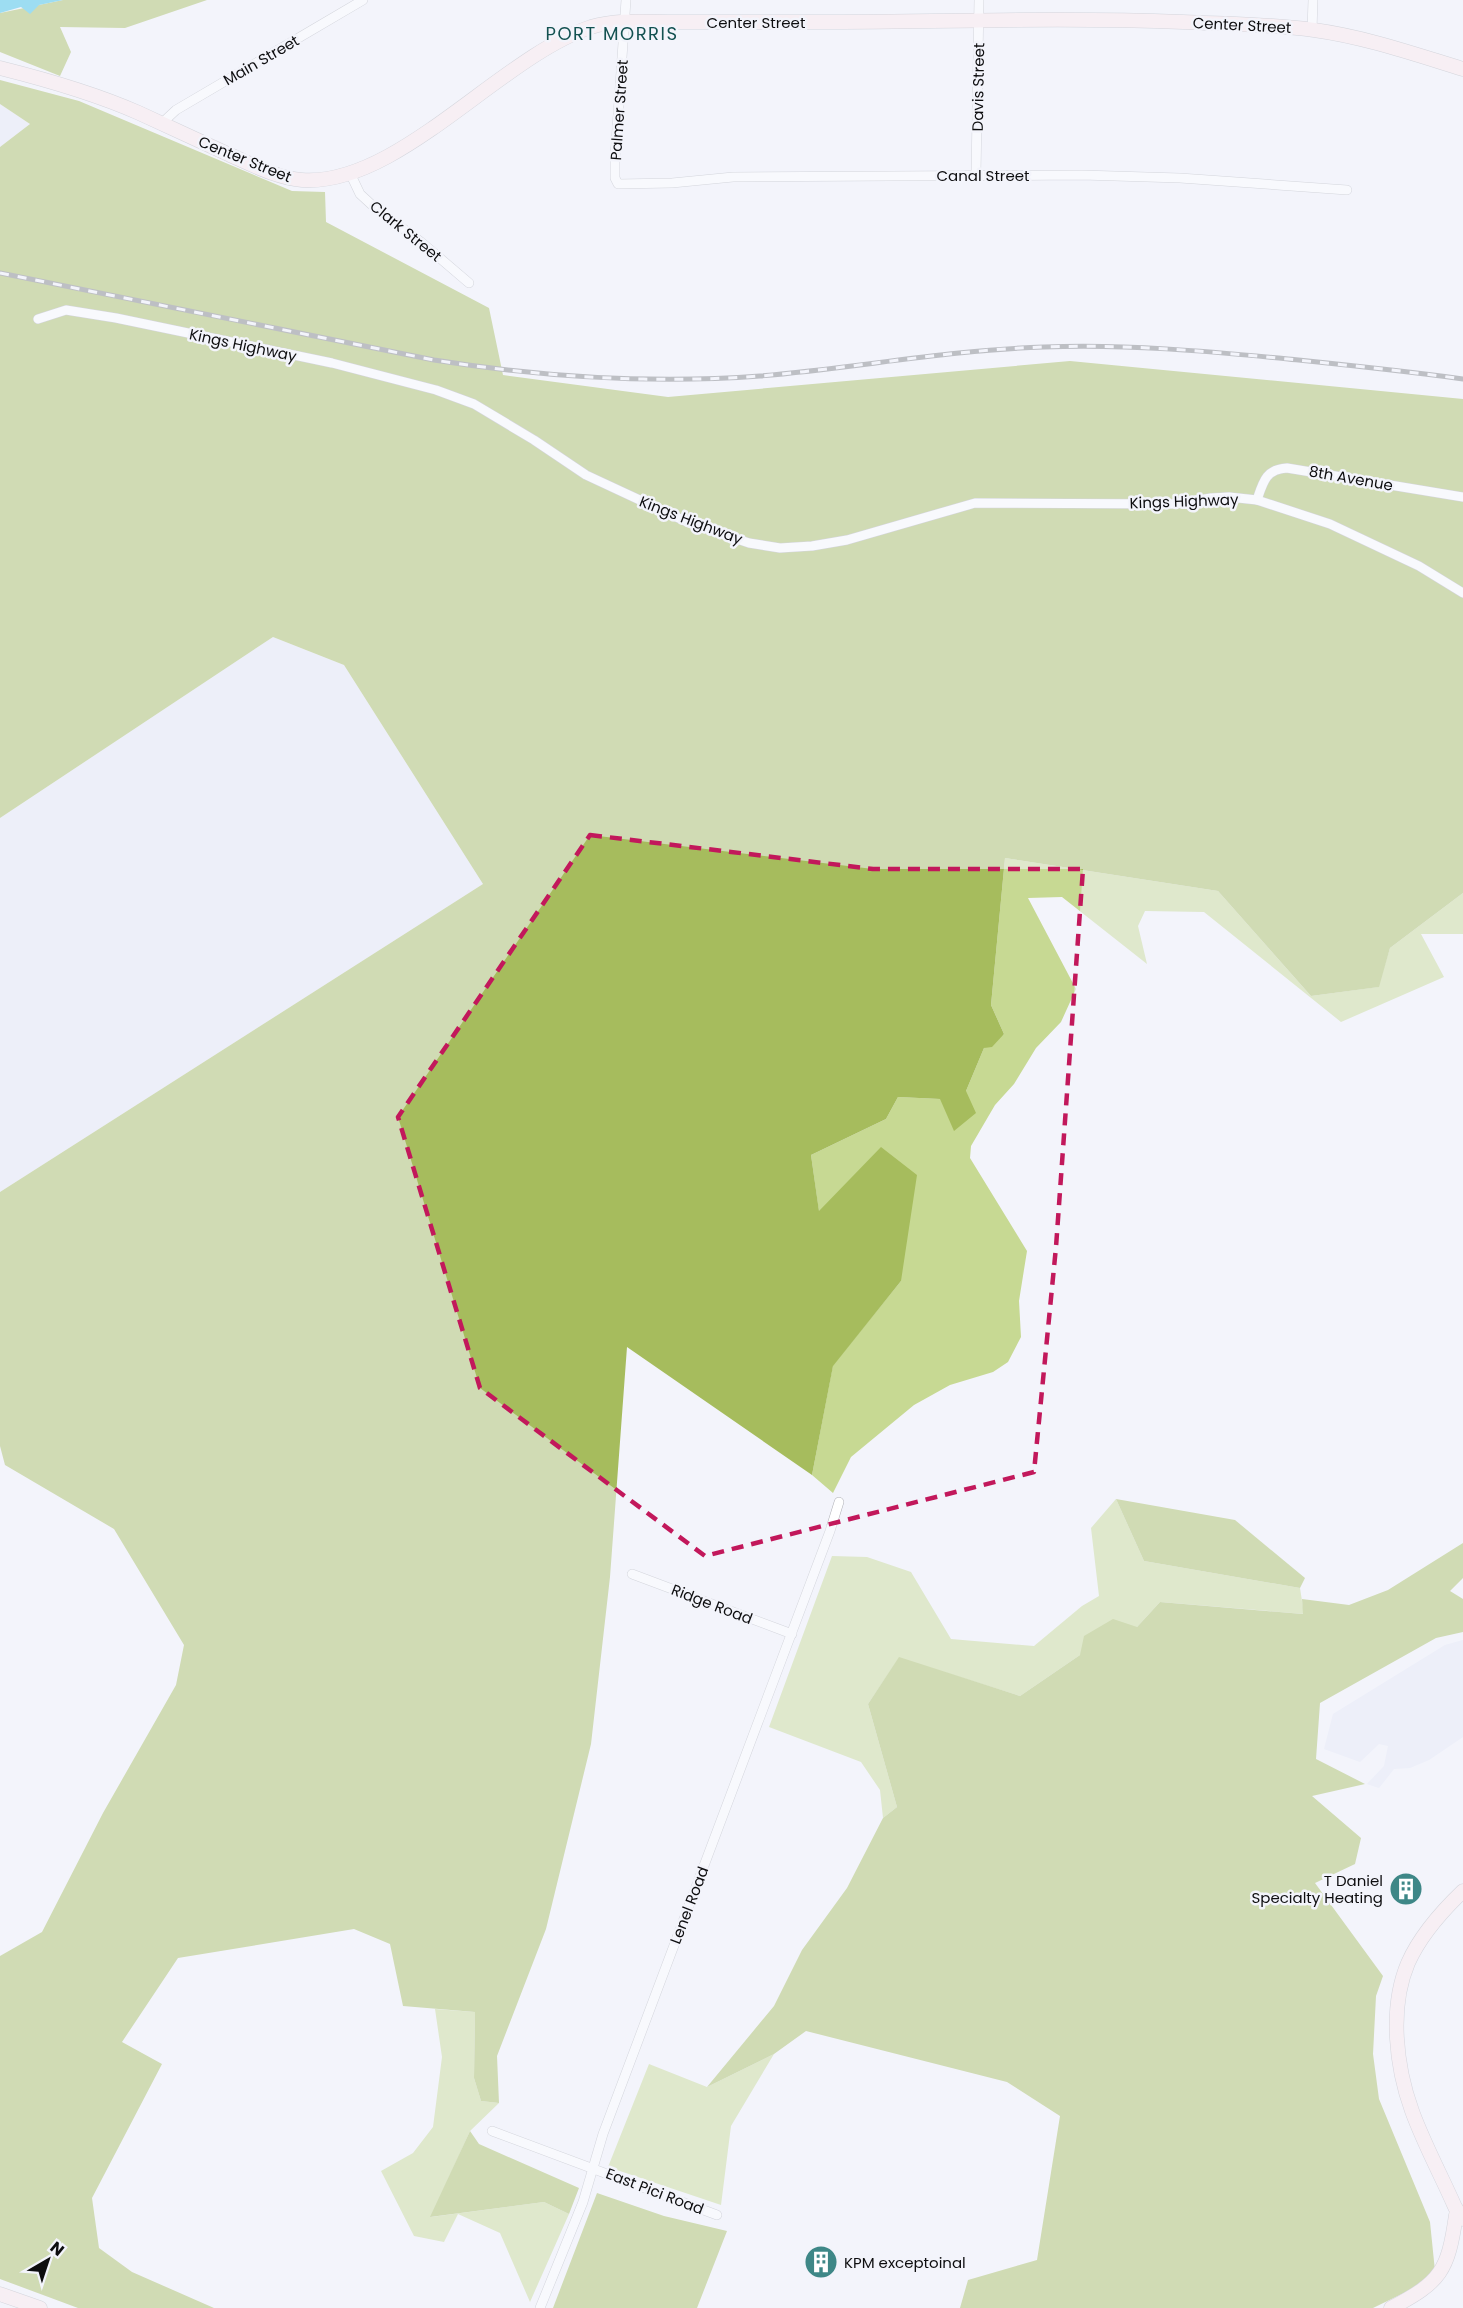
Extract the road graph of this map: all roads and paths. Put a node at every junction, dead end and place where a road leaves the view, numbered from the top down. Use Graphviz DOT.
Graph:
graph roads {
  1 [pos="363,0"];
  2 [pos="626,0"];
  3 [pos="979,0"];
  4 [pos="1313,0"];
  5 [pos="979,20"];
  6 [pos="625,21"];
  7 [pos="1312,30"];
  8 [pos="0,68"];
  9 [pos="1463,69"];
  10 [pos="161,124"];
  11 [pos="350,173"];
  12 [pos="976,174"];
  13 [pos="618,184"];
  14 [pos="1347,190"];
  15 [pos="469,283"];
  16 [pos="38,319"];
  17 [pos="1463,497"];
  18 [pos="1257,500"];
  19 [pos="1463,593"];
  20 [pos="838,1502"];
  21 [pos="632,1574"];
  22 [pos="792,1634"];
  23 [pos="1463,1891"];
  24 [pos="492,2131"];
  25 [pos="593,2167"];
  26 [pos="1458,2214"];
  27 [pos="717,2215"];
  28 [pos="1463,2245"];
  29 [pos="0,2294"];
  30 [pos="40,2308"];
  31 [pos="540,2308"];
  32 [pos="1391,2308"];
  1 -- 10 [label="street, Main Street"];
  2 -- 6 [label="street, Palmer Street"];
  3 -- 5 [label="street, Davis Street"];
  4 -- 7 [label="street"];
  5 -- 6 [label="main road, Center Street"];
  5 -- 7 [label="main road, Center Street"];
  5 -- 12 [label="street, Davis Street"];
  6 -- 11 [label="main road, Center Street"];
  6 -- 13 [label="street, Palmer Street"];
  7 -- 9 [label="main road, Center Street"];
  8 -- 10 [label="main road, Center Street"];
  10 -- 11 [label="main road, Center Street"];
  11 -- 15 [label="street, Clark Street"];
  12 -- 13 [label="street, Canal Street"];
  12 -- 14 [label="street, Canal Street"];
  16 -- 18 [label="street, Kings Highway"];
  17 -- 18 [label="street, 8th Avenue"];
  18 -- 19 [label="street, Kings Highway"];
  20 -- 22 [label="street, Lenel Road"];
  21 -- 22 [label="street, Ridge Road"];
  22 -- 25 [label="street, Lenel Road"];
  23 -- 26 [label="main road"];
  24 -- 25 [label="street, East Pici Road"];
  25 -- 27 [label="street, East Pici Road"];
  25 -- 31 [label="street, Lenel Road"];
  26 -- 28 [label="main road"];
  26 -- 32 [label="main road"];
  29 -- 30 [label="main road"];
}
